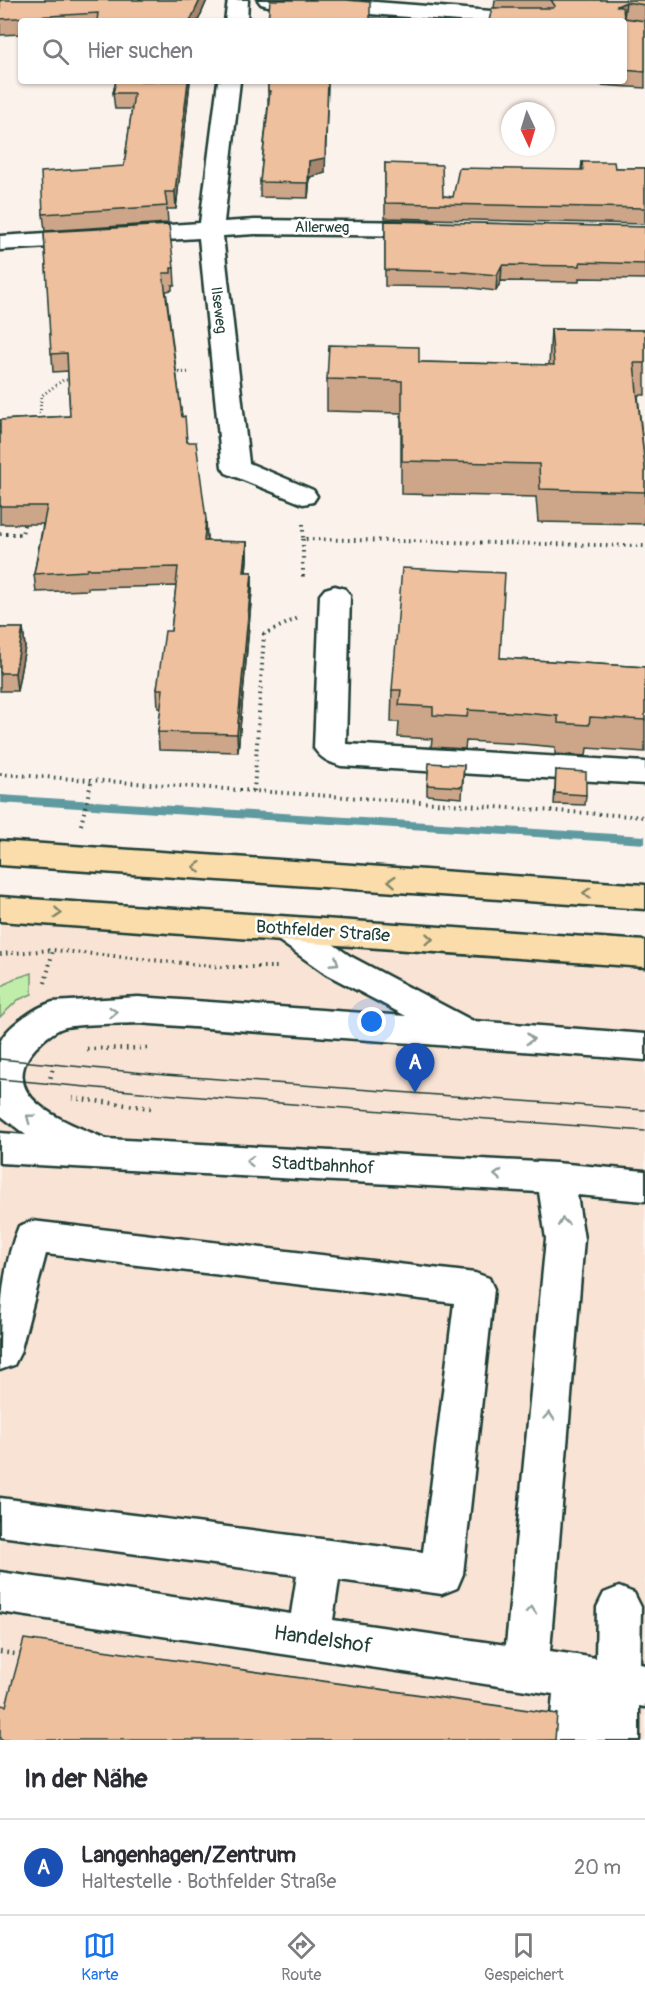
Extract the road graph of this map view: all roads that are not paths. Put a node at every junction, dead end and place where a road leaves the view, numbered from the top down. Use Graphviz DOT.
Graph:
graph roads {
  1 [pos="238,0"];
  2 [pos="268,0"];
  3 [pos="465,8"];
  4 [pos="236,18"];
  5 [pos="523,18"];
  6 [pos="229,84"];
  7 [pos="450,229"];
  8 [pos="211,231"];
  9 [pos="0,243"];
  10 [pos="303,496"];
  11 [pos="335,595"];
  12 [pos="645,773"];
  13 [pos="0,853"];
  14 [pos="645,897"];
  15 [pos="0,909"];
  16 [pos="287,929"];
  17 [pos="645,954"];
  18 [pos="472,1034"];
  19 [pos="645,1047"];
  20 [pos="0,1148"];
  21 [pos="101,1153"];
  22 [pos="556,1178"];
  23 [pos="645,1186"];
  24 [pos="0,1353"];
  25 [pos="0,1517"];
  26 [pos="321,1558"];
  27 [pos="0,1592"];
  28 [pos="619,1607"];
  29 [pos="309,1637"];
  30 [pos="526,1668"];
  31 [pos="613,1682"];
  32 [pos="572,1740"];
  33 [pos="616,1740"];
  1 -- 4 [label="street"];
  2 -- 3 [label="street"];
  3 -- 5 [label="street"];
  6 -- 8 [label="street, Ilseweg"];
  7 -- 8 [label="street, Allerweg"];
  8 -- 9 [label="street, Allerweg"];
  8 -- 10 [label="street, Ilseweg"];
  11 -- 12 [label="street"];
  14 -- 13 [label="main road, one-way"];
  15 -- 16 [label="main road, Bothfelder Straße, one-way"];
  16 -- 17 [label="main road, Bothfelder Straße, one-way"];
  16 -- 18 [label="street, one-way"];
  18 -- 19 [label="street, one-way"];
  21 -- 18 [label="street, one-way"];
  20 -- 21 [label="street, Stadtbahnhof"];
  22 -- 21 [label="street, Stadtbahnhof, one-way"];
  22 -- 23 [label="street, Stadtbahnhof"];
  30 -- 22 [label="street, one-way"];
  24 -- 26 [label="street"];
  25 -- 26 [label="street"];
  26 -- 29 [label="street"];
  27 -- 29 [label="street, Handelshof"];
  28 -- 31 [label="street"];
  29 -- 30 [label="street, Handelshof"];
  30 -- 31 [label="street, Handelshof"];
  31 -- 32 [label="street"];
  31 -- 33 [label="street"];
}
